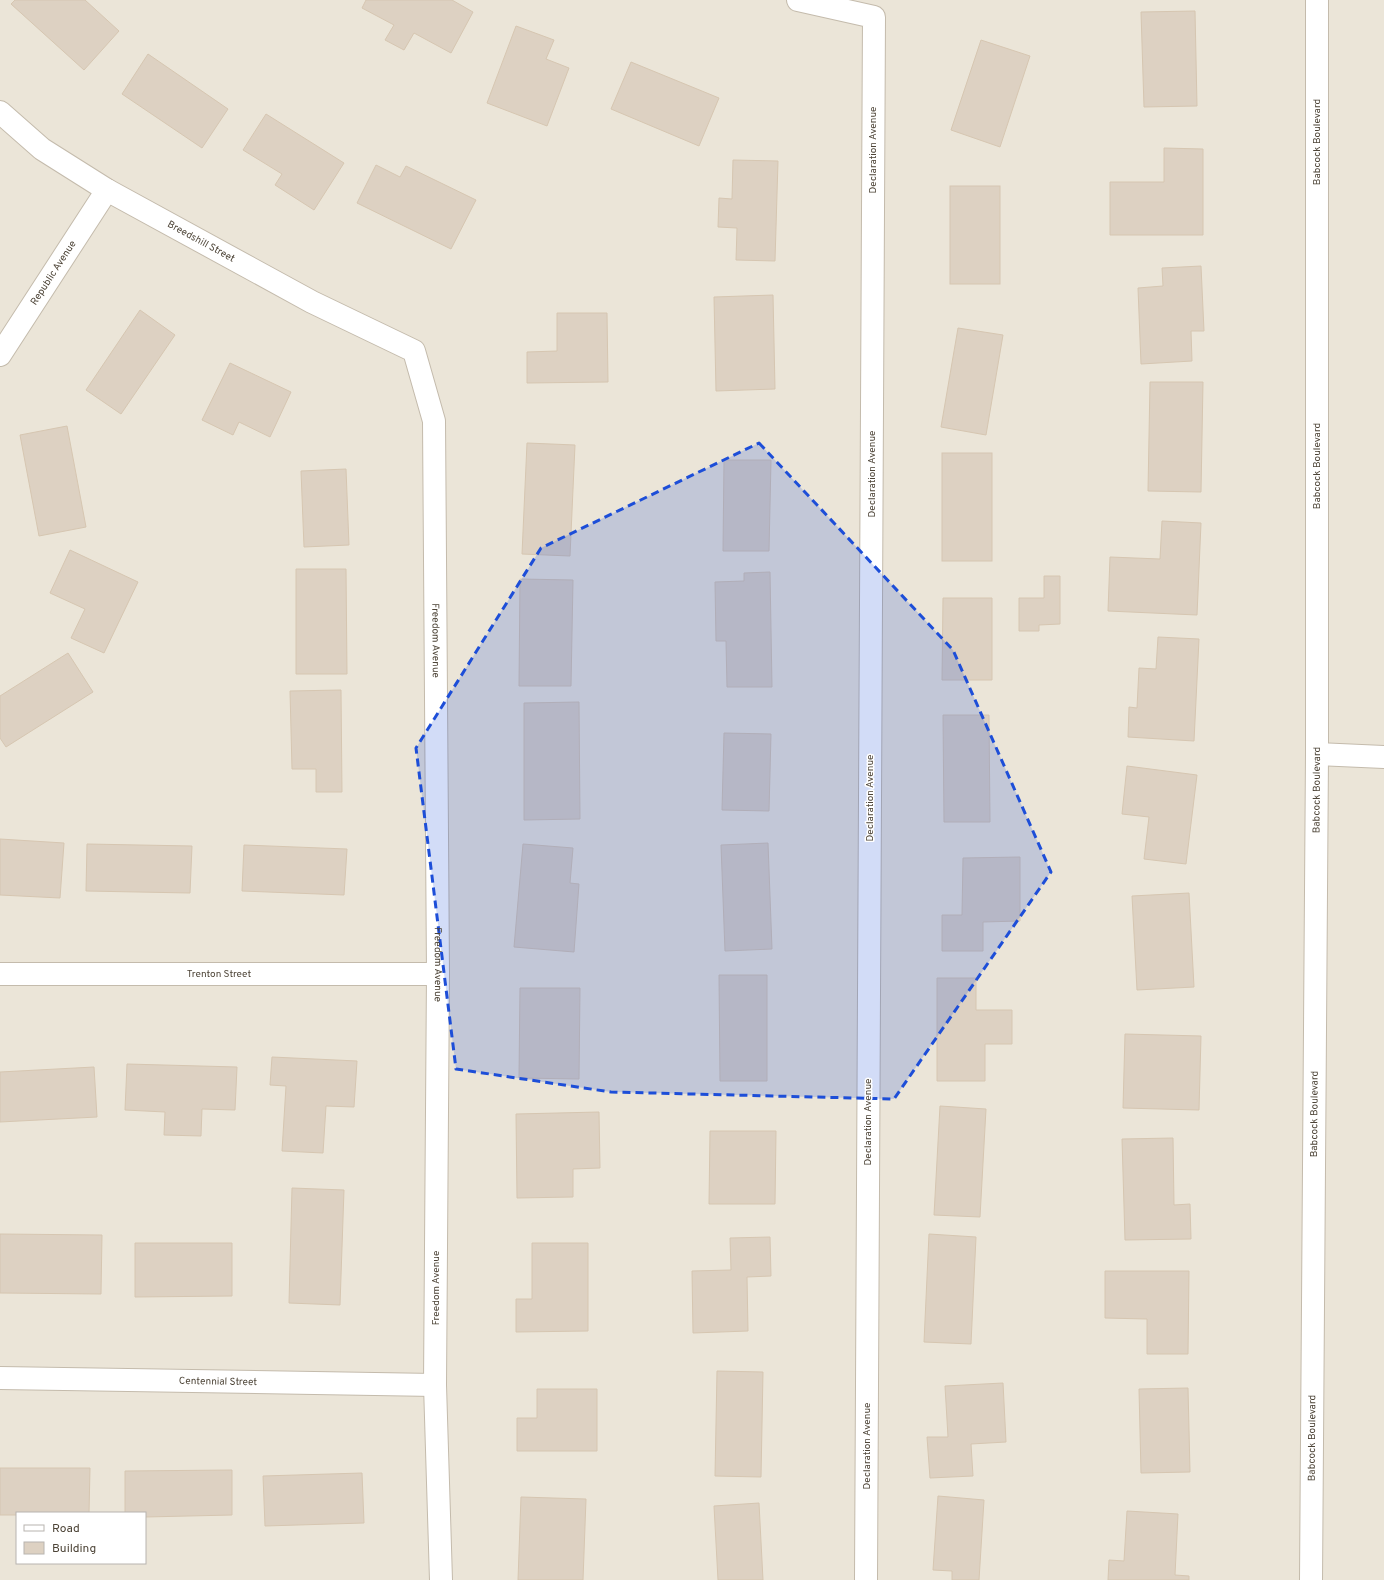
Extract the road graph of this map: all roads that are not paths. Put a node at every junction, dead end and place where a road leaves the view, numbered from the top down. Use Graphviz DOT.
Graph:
graph roads {
  1 [pos="798,0"];
  2 [pos="1317,0"];
  3 [pos="0,112"];
  4 [pos="107,190"];
  5 [pos="414,351"];
  6 [pos="0,355"];
  7 [pos="1317,754"];
  8 [pos="1384,757"];
  9 [pos="0,974"];
  10 [pos="438,974"];
  11 [pos="0,1378"];
  12 [pos="435,1385"];
  13 [pos="441,1580"];
  14 [pos="866,1580"];
  15 [pos="1311,1580"];
  1 -- 14 [label="street, Declaration Avenue"];
  2 -- 7 [label="street, Babcock Boulevard"];
  3 -- 4 [label="street, Breedshill Street"];
  4 -- 5 [label="street, Breedshill Street"];
  4 -- 6 [label="street, Republic Avenue"];
  5 -- 10 [label="street, Freedom Avenue"];
  7 -- 8 [label="street"];
  7 -- 15 [label="street, Babcock Boulevard"];
  9 -- 10 [label="street, Trenton Street"];
  10 -- 12 [label="street, Freedom Avenue"];
  11 -- 12 [label="street, Centennial Street"];
  12 -- 13 [label="street, Freedom Avenue"];
}
